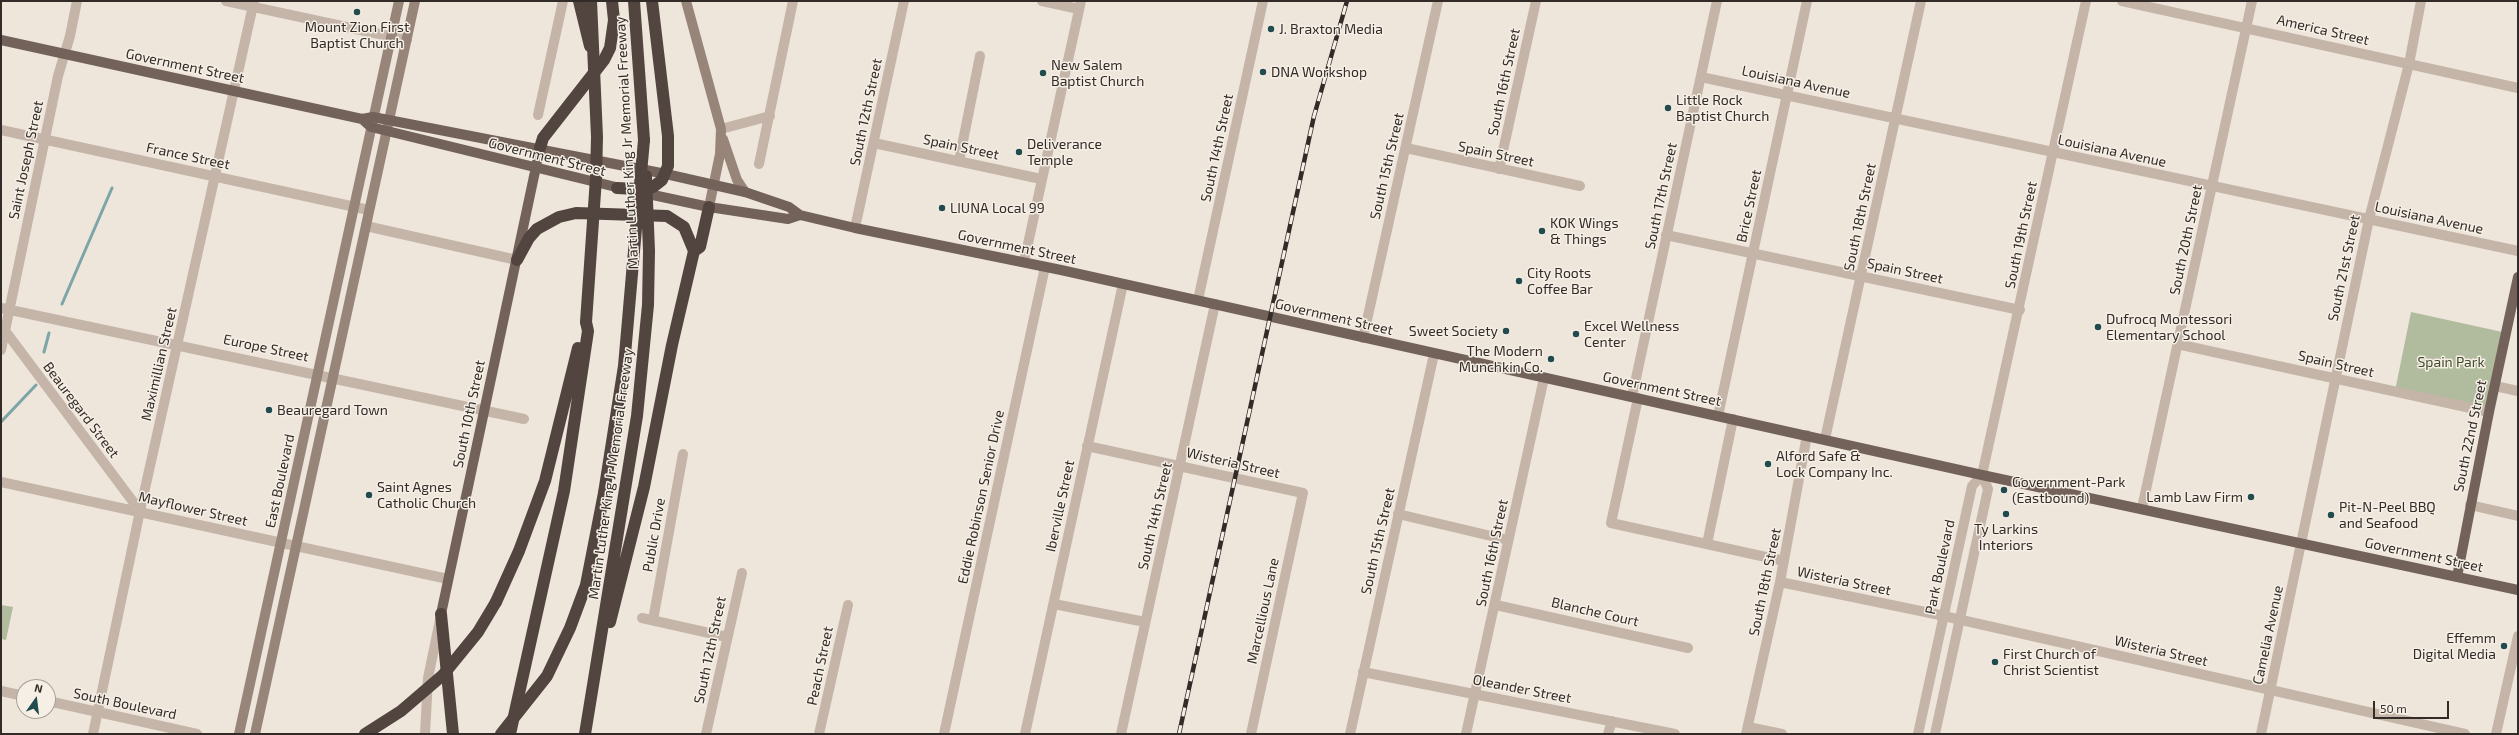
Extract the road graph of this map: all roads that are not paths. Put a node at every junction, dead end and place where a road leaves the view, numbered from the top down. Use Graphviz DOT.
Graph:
graph roads {
  1 [pos="77,1"];
  2 [pos="226,1"];
  3 [pos="399,1"];
  4 [pos="415,1"];
  5 [pos="562,1"];
  6 [pos="579,1"];
  7 [pos="591,1"];
  8 [pos="634,1"];
  9 [pos="652,1"];
  10 [pos="686,1"];
  11 [pos="793,1"];
  12 [pos="904,1"];
  13 [pos="1042,1"];
  14 [pos="1263,1"];
  15 [pos="1438,1"];
  16 [pos="1536,1"];
  17 [pos="1717,1"];
  18 [pos="1807,1"];
  19 [pos="1921,1"];
  20 [pos="2086,1"];
  21 [pos="2122,1"];
  22 [pos="2252,1"];
  23 [pos="2421,1"];
  24 [pos="253,4"];
  25 [pos="1080,5"];
  26 [pos="613,6"];
  27 [pos="2246,27"];
  28 [pos="391,37"];
  29 [pos="1,40"];
  30 [pos="407,40"];
  31 [pos="64,54"];
  32 [pos="980,56"];
  33 [pos="595,62"];
  34 [pos="2409,64"];
  35 [pos="1701,76"];
  36 [pos="2518,88"];
  37 [pos="234,91"];
  38 [pos="1787,94"];
  39 [pos="538,115"];
  40 [pos="770,116"];
  41 [pos="373,117"];
  42 [pos="1895,118"];
  43 [pos="362,120"];
  44 [pos="387,126"];
  45 [pos="371,127"];
  46 [pos="1,130"];
  47 [pos="721,132"];
  48 [pos="45,140"];
  49 [pos="644,140"];
  50 [pos="874,143"];
  51 [pos="540,148"];
  52 [pos="1406,148"];
  53 [pos="2053,152"];
  54 [pos="959,161"];
  55 [pos="759,164"];
  56 [pos="536,169"];
  57 [pos="1499,169"];
  58 [pos="666,174"];
  59 [pos="214,176"];
  60 [pos="1041,179"];
  61 [pos="714,185"];
  62 [pos="1580,186"];
  63 [pos="2212,186"];
  64 [pos="617,188"];
  65 [pos="745,192"];
  66 [pos="354,207"];
  67 [pos="709,207"];
  68 [pos="369,210"];
  69 [pos="800,215"];
  70 [pos="2369,218"];
  71 [pos="366,226"];
  72 [pos="855,228"];
  73 [pos="1666,235"];
  74 [pos="694,251"];
  75 [pos="2518,252"];
  76 [pos="1754,253"];
  77 [pos="517,260"];
  78 [pos="1024,262"];
  79 [pos="1045,267"];
  80 [pos="1861,276"];
  81 [pos="2518,277"];
  82 [pos="1123,284"];
  83 [pos="1198,300"];
  84 [pos="1215,304"];
  85 [pos="5,308"];
  86 [pos="2020,310"];
  87 [pos="3,328"];
  88 [pos="585,328"];
  89 [pos="1363,338"];
  90 [pos="178,344"];
  91 [pos="2178,344"];
  92 [pos="1,350"];
  93 [pos="1434,354"];
  94 [pos="317,374"];
  95 [pos="2335,377"];
  96 [pos="334,378"];
  97 [pos="1544,378"];
  98 [pos="2495,386"];
  99 [pos="2518,391"];
  100 [pos="1635,397"];
  101 [pos="484,410"];
  102 [pos="2488,412"];
  103 [pos="1718,416"];
  104 [pos="524,419"];
  105 [pos="1733,419"];
  106 [pos="1808,435"];
  107 [pos="1825,439"];
  108 [pos="1087,446"];
  109 [pos="683,454"];
  110 [pos="1180,466"];
  111 [pos="1982,475"];
  112 [pos="1,482"];
  113 [pos="1303,494"];
  114 [pos="2470,506"];
  115 [pos="2142,508"];
  116 [pos="140,512"];
  117 [pos="1398,514"];
  118 [pos="2518,516"];
  119 [pos="1611,523"];
  120 [pos="1508,540"];
  121 [pos="280,543"];
  122 [pos="2302,543"];
  123 [pos="1707,544"];
  124 [pos="297,545"];
  125 [pos="1784,561"];
  126 [pos="742,573"];
  127 [pos="2457,577"];
  128 [pos="448,579"];
  129 [pos="1780,582"];
  130 [pos="2518,590"];
  131 [pos="613,594"];
  132 [pos="1054,604"];
  133 [pos="848,605"];
  134 [pos="1496,605"];
  135 [pos="441,614"];
  136 [pos="1944,616"];
  137 [pos="642,618"];
  138 [pos="653,620"];
  139 [pos="1960,620"];
  140 [pos="1145,622"];
  141 [pos="2518,636"];
  142 [pos="727,637"];
  143 [pos="1688,648"];
  144 [pos="1363,672"];
  145 [pos="2270,690"];
  146 [pos="1,691"];
  147 [pos="16,694"];
  148 [pos="1476,694"];
  149 [pos="56,703"];
  150 [pos="98,712"];
  151 [pos="1612,721"];
  152 [pos="1747,730"];
  153 [pos="93,734"];
  154 [pos="197,734"];
  155 [pos="239,734"];
  156 [pos="255,734"];
  157 [pos="364,734"];
  158 [pos="425,734"];
  159 [pos="453,734"];
  160 [pos="500,734"];
  161 [pos="510,734"];
  162 [pos="585,734"];
  163 [pos="706,734"];
  164 [pos="819,734"];
  165 [pos="944,734"];
  166 [pos="1025,734"];
  167 [pos="1121,734"];
  168 [pos="1251,734"];
  169 [pos="1350,734"];
  170 [pos="1466,734"];
  171 [pos="1608,734"];
  172 [pos="1675,734"];
  173 [pos="1782,734"];
  174 [pos="1918,734"];
  175 [pos="1935,734"];
  176 [pos="2261,734"];
  177 [pos="2465,734"];
  178 [pos="2496,734"];
  1 -- 31 [label="street, Saint Joseph Street"];
  2 -- 24 [label="street"];
  3 -- 28 [label="main road, East Boulevard"];
  4 -- 30 [label="main road"];
  5 -- 39 [label="street"];
  6 -- 33 [label="highway, bridge"];
  7 -- 33 [label="highway, Martin Luther King Jr Memorial Freeway, bridge"];
  8 -- 49 [label="highway, Martin Luther King Jr Memorial Freeway"];
  9 -- 58 [label="highway"];
  10 -- 47 [label="main road"];
  11 -- 40 [label="street"];
  12 -- 50 [label="street, South 12th Street"];
  13 -- 25 [label="street"];
  14 -- 83 [label="street, South 14th Street"];
  15 -- 52 [label="street, South 15th Street"];
  16 -- 57 [label="street, South 16th Street"];
  17 -- 35 [label="street, South 17th Street"];
  18 -- 38 [label="street, Brice Street"];
  19 -- 42 [label="street, South 18th Street"];
  20 -- 53 [label="street, South 19th Street"];
  21 -- 27 [label="street, America Street"];
  22 -- 27 [label="street, South 20th Street"];
  23 -- 34 [label="street, South 21st Street"];
  24 -- 28 [label="street"];
  24 -- 37 [label="street, Maximillian Street"];
  25 -- 60 [label="street"];
  26 -- 51 [label="highway"];
  27 -- 34 [label="street, America Street"];
  27 -- 63 [label="street, South 20th Street"];
  28 -- 30 [label="street"];
  28 -- 41 [label="main road, East Boulevard"];
  29 -- 31 [label="main road, Government Street"];
  30 -- 44 [label="main road"];
  31 -- 37 [label="main road, Government Street"];
  31 -- 48 [label="street, Saint Joseph Street"];
  32 -- 54 [label="street"];
  33 -- 88 [label="highway, Martin Luther King Jr Memorial Freeway, bridge"];
  34 -- 36 [label="street, America Street"];
  34 -- 70 [label="street, South 21st Street"];
  35 -- 38 [label="street, Louisiana Avenue"];
  35 -- 73 [label="street, South 17th Street"];
  37 -- 43 [label="main road, Government Street"];
  37 -- 59 [label="street, Maximillian Street"];
  38 -- 42 [label="street, Louisiana Avenue"];
  38 -- 76 [label="street, Brice Street"];
  40 -- 47 [label="street"];
  40 -- 55 [label="street"];
  41 -- 43 [label="main road, Government Street"];
  41 -- 44 [label="main road, Government Street"];
  41 -- 45 [label="main road, East Boulevard"];
  42 -- 53 [label="street, Louisiana Avenue"];
  42 -- 80 [label="street, South 18th Street"];
  43 -- 45 [label="main road, Government Street"];
  44 -- 45 [label="main road, Government Street"];
  44 -- 51 [label="main road, Government Street"];
  44 -- 56 [label="main road, Government Street"];
  44 -- 68 [label="main road"];
  45 -- 66 [label="main road, East Boulevard"];
  46 -- 48 [label="street, France Street"];
  47 -- 61 [label="main road"];
  47 -- 65 [label="main road"];
  48 -- 59 [label="street, France Street"];
  48 -- 85 [label="street, Saint Joseph Street"];
  49 -- 131 [label="highway, Martin Luther King Jr Memorial Freeway, bridge"];
  49 -- 160 [label="highway, bridge"];
  50 -- 54 [label="street, Spain Street"];
  50 -- 72 [label="street, South 12th Street"];
  51 -- 56 [label="main road, South 10th Street"];
  51 -- 58 [label="main road, Government Street"];
  52 -- 57 [label="street, Spain Street"];
  52 -- 89 [label="street, South 15th Street"];
  53 -- 63 [label="street, Louisiana Avenue"];
  53 -- 86 [label="street, South 19th Street"];
  54 -- 60 [label="street, Spain Street"];
  56 -- 64 [label="main road, Government Street"];
  56 -- 77 [label="main road, South 10th Street"];
  57 -- 62 [label="street, Spain Street"];
  58 -- 61 [label="main road, Government Street"];
  58 -- 64 [label="highway"];
  59 -- 66 [label="street, France Street"];
  59 -- 90 [label="street, Maximillian Street"];
  60 -- 78 [label="street"];
  61 -- 65 [label="main road, Government Street"];
  61 -- 67 [label="main road"];
  63 -- 70 [label="street, Louisiana Avenue"];
  63 -- 91 [label="street, South 20th Street"];
  64 -- 67 [label="main road, Government Street"];
  65 -- 69 [label="main road, Government Street"];
  66 -- 68 [label="street, France Street"];
  66 -- 94 [label="main road, East Boulevard"];
  67 -- 69 [label="main road, Government Street"];
  67 -- 74 [label="highway"];
  68 -- 71 [label="main road"];
  69 -- 72 [label="main road, Government Street"];
  70 -- 75 [label="street, Louisiana Avenue"];
  70 -- 95 [label="street, South 21st Street"];
  71 -- 77 [label="street"];
  71 -- 96 [label="main road"];
  72 -- 78 [label="main road, Government Street"];
  73 -- 76 [label="street, Spain Street"];
  73 -- 100 [label="street, South 17th Street"];
  74 -- 77 [label="highway"];
  74 -- 131 [label="highway"];
  76 -- 80 [label="street, Spain Street"];
  76 -- 103 [label="street, Brice Street"];
  77 -- 101 [label="main road, South 10th Street"];
  78 -- 79 [label="main road, Government Street"];
  79 -- 82 [label="main road, Government Street"];
  79 -- 165 [label="street, Eddie Robinson Senior Drive"];
  80 -- 86 [label="street, Spain Street"];
  80 -- 107 [label="street, South 18th Street"];
  81 -- 98 [label="main road, South 22nd Street"];
  82 -- 83 [label="main road, Government Street"];
  82 -- 108 [label="street, Iberville Street"];
  83 -- 84 [label="main road, Government Street"];
  84 -- 89 [label="main road, Government Street"];
  84 -- 110 [label="street, South 14th Street"];
  85 -- 87 [label="street, Saint Joseph Street"];
  85 -- 90 [label="street, Europe Street"];
  86 -- 111 [label="street, South 19th Street"];
  87 -- 92 [label="street, Saint Joseph Street"];
  87 -- 116 [label="street, Beauregard Street"];
  88 -- 157 [label="highway, bridge"];
  88 -- 161 [label="highway, Martin Luther King Jr Memorial Freeway, bridge"];
  89 -- 93 [label="main road, Government Street"];
  90 -- 94 [label="street, Europe Street"];
  90 -- 116 [label="street, Maximillian Street"];
  91 -- 95 [label="street, Spain Street"];
  91 -- 115 [label="street, South 20th Street"];
  93 -- 97 [label="main road, Government Street"];
  93 -- 117 [label="street, South 15th Street"];
  94 -- 96 [label="street, Europe Street"];
  94 -- 121 [label="main road, East Boulevard"];
  95 -- 102 [label="street, Spain Street"];
  95 -- 122 [label="street, South 21st Street"];
  96 -- 101 [label="street, Europe Street"];
  96 -- 124 [label="main road"];
  97 -- 100 [label="main road, Government Street"];
  97 -- 120 [label="street, South 16th Street"];
  98 -- 99 [label="street"];
  98 -- 102 [label="main road, South 22nd Street"];
  100 -- 103 [label="main road, Government Street"];
  100 -- 119 [label="street, South 17th Street"];
  101 -- 104 [label="street, Europe Street"];
  101 -- 128 [label="main road, South 10th Street"];
  102 -- 114 [label="main road, South 22nd Street"];
  103 -- 105 [label="main road, Government Street"];
  105 -- 106 [label="main road, Government Street"];
  105 -- 123 [label="street"];
  106 -- 107 [label="main road, Government Street"];
  106 -- 125 [label="street, South 18th Street"];
  107 -- 111 [label="main road, Government Street"];
  108 -- 110 [label="street, Wisteria Street"];
  108 -- 132 [label="street, Iberville Street"];
  109 -- 138 [label="street, Public Drive"];
  110 -- 113 [label="street, Wisteria Street"];
  110 -- 140 [label="street, South 14th Street"];
  111 -- 115 [label="main road, Government Street"];
  111 -- 136 [label="street, Park Boulevard"];
  111 -- 139 [label="street"];
  112 -- 116 [label="street, Mayflower Street"];
  113 -- 168 [label="street, Marcellious Lane"];
  114 -- 118 [label="street"];
  114 -- 127 [label="main road, South 22nd Street"];
  115 -- 122 [label="main road, Government Street"];
  116 -- 121 [label="street, Mayflower Street"];
  116 -- 150 [label="street, Maximillian Street"];
  117 -- 120 [label="street"];
  117 -- 144 [label="street, South 15th Street"];
  119 -- 123 [label="street, Wisteria Street"];
  120 -- 134 [label="street, South 16th Street"];
  121 -- 124 [label="street, Mayflower Street"];
  121 -- 155 [label="main road, East Boulevard"];
  122 -- 127 [label="main road, Government Street"];
  122 -- 145 [label="street, Camelia Avenue"];
  123 -- 125 [label="street, Wisteria Street"];
  124 -- 128 [label="street, Mayflower Street"];
  124 -- 156 [label="main road"];
  125 -- 129 [label="street, South 18th Street"];
  126 -- 142 [label="street, South 12th Street"];
  127 -- 130 [label="main road, Government Street"];
  128 -- 135 [label="main road, South 10th Street"];
  129 -- 136 [label="street, Wisteria Street"];
  129 -- 152 [label="street, South 18th Street"];
  131 -- 162 [label="highway"];
  132 -- 140 [label="street"];
  132 -- 166 [label="street, Iberville Street"];
  133 -- 164 [label="street, Peach Street"];
  134 -- 143 [label="street, Blanche Court"];
  134 -- 148 [label="street, South 16th Street"];
  135 -- 158 [label="street, South 10th Street"];
  135 -- 159 [label="highway"];
  136 -- 139 [label="street, Wisteria Street"];
  136 -- 174 [label="street, Park Boulevard"];
  137 -- 138 [label="street"];
  138 -- 142 [label="street"];
  139 -- 145 [label="street, Wisteria Street"];
  139 -- 175 [label="street"];
  140 -- 167 [label="street, South 14th Street"];
  141 -- 178 [label="street"];
  142 -- 163 [label="street, South 12th Street"];
  144 -- 148 [label="street, Oleander Street"];
  144 -- 169 [label="street, South 15th Street"];
  145 -- 176 [label="street, Camelia Avenue"];
  145 -- 177 [label="street, Wisteria Street"];
  146 -- 147 [label="street"];
  148 -- 151 [label="street, Oleander Street"];
  148 -- 170 [label="street, South 16th Street"];
  149 -- 150 [label="street, South Boulevard"];
  150 -- 153 [label="street, Maximillian Street"];
  150 -- 154 [label="street, South Boulevard"];
  151 -- 171 [label="street"];
  151 -- 172 [label="street, Oleander Street"];
  152 -- 173 [label="street"];
}
